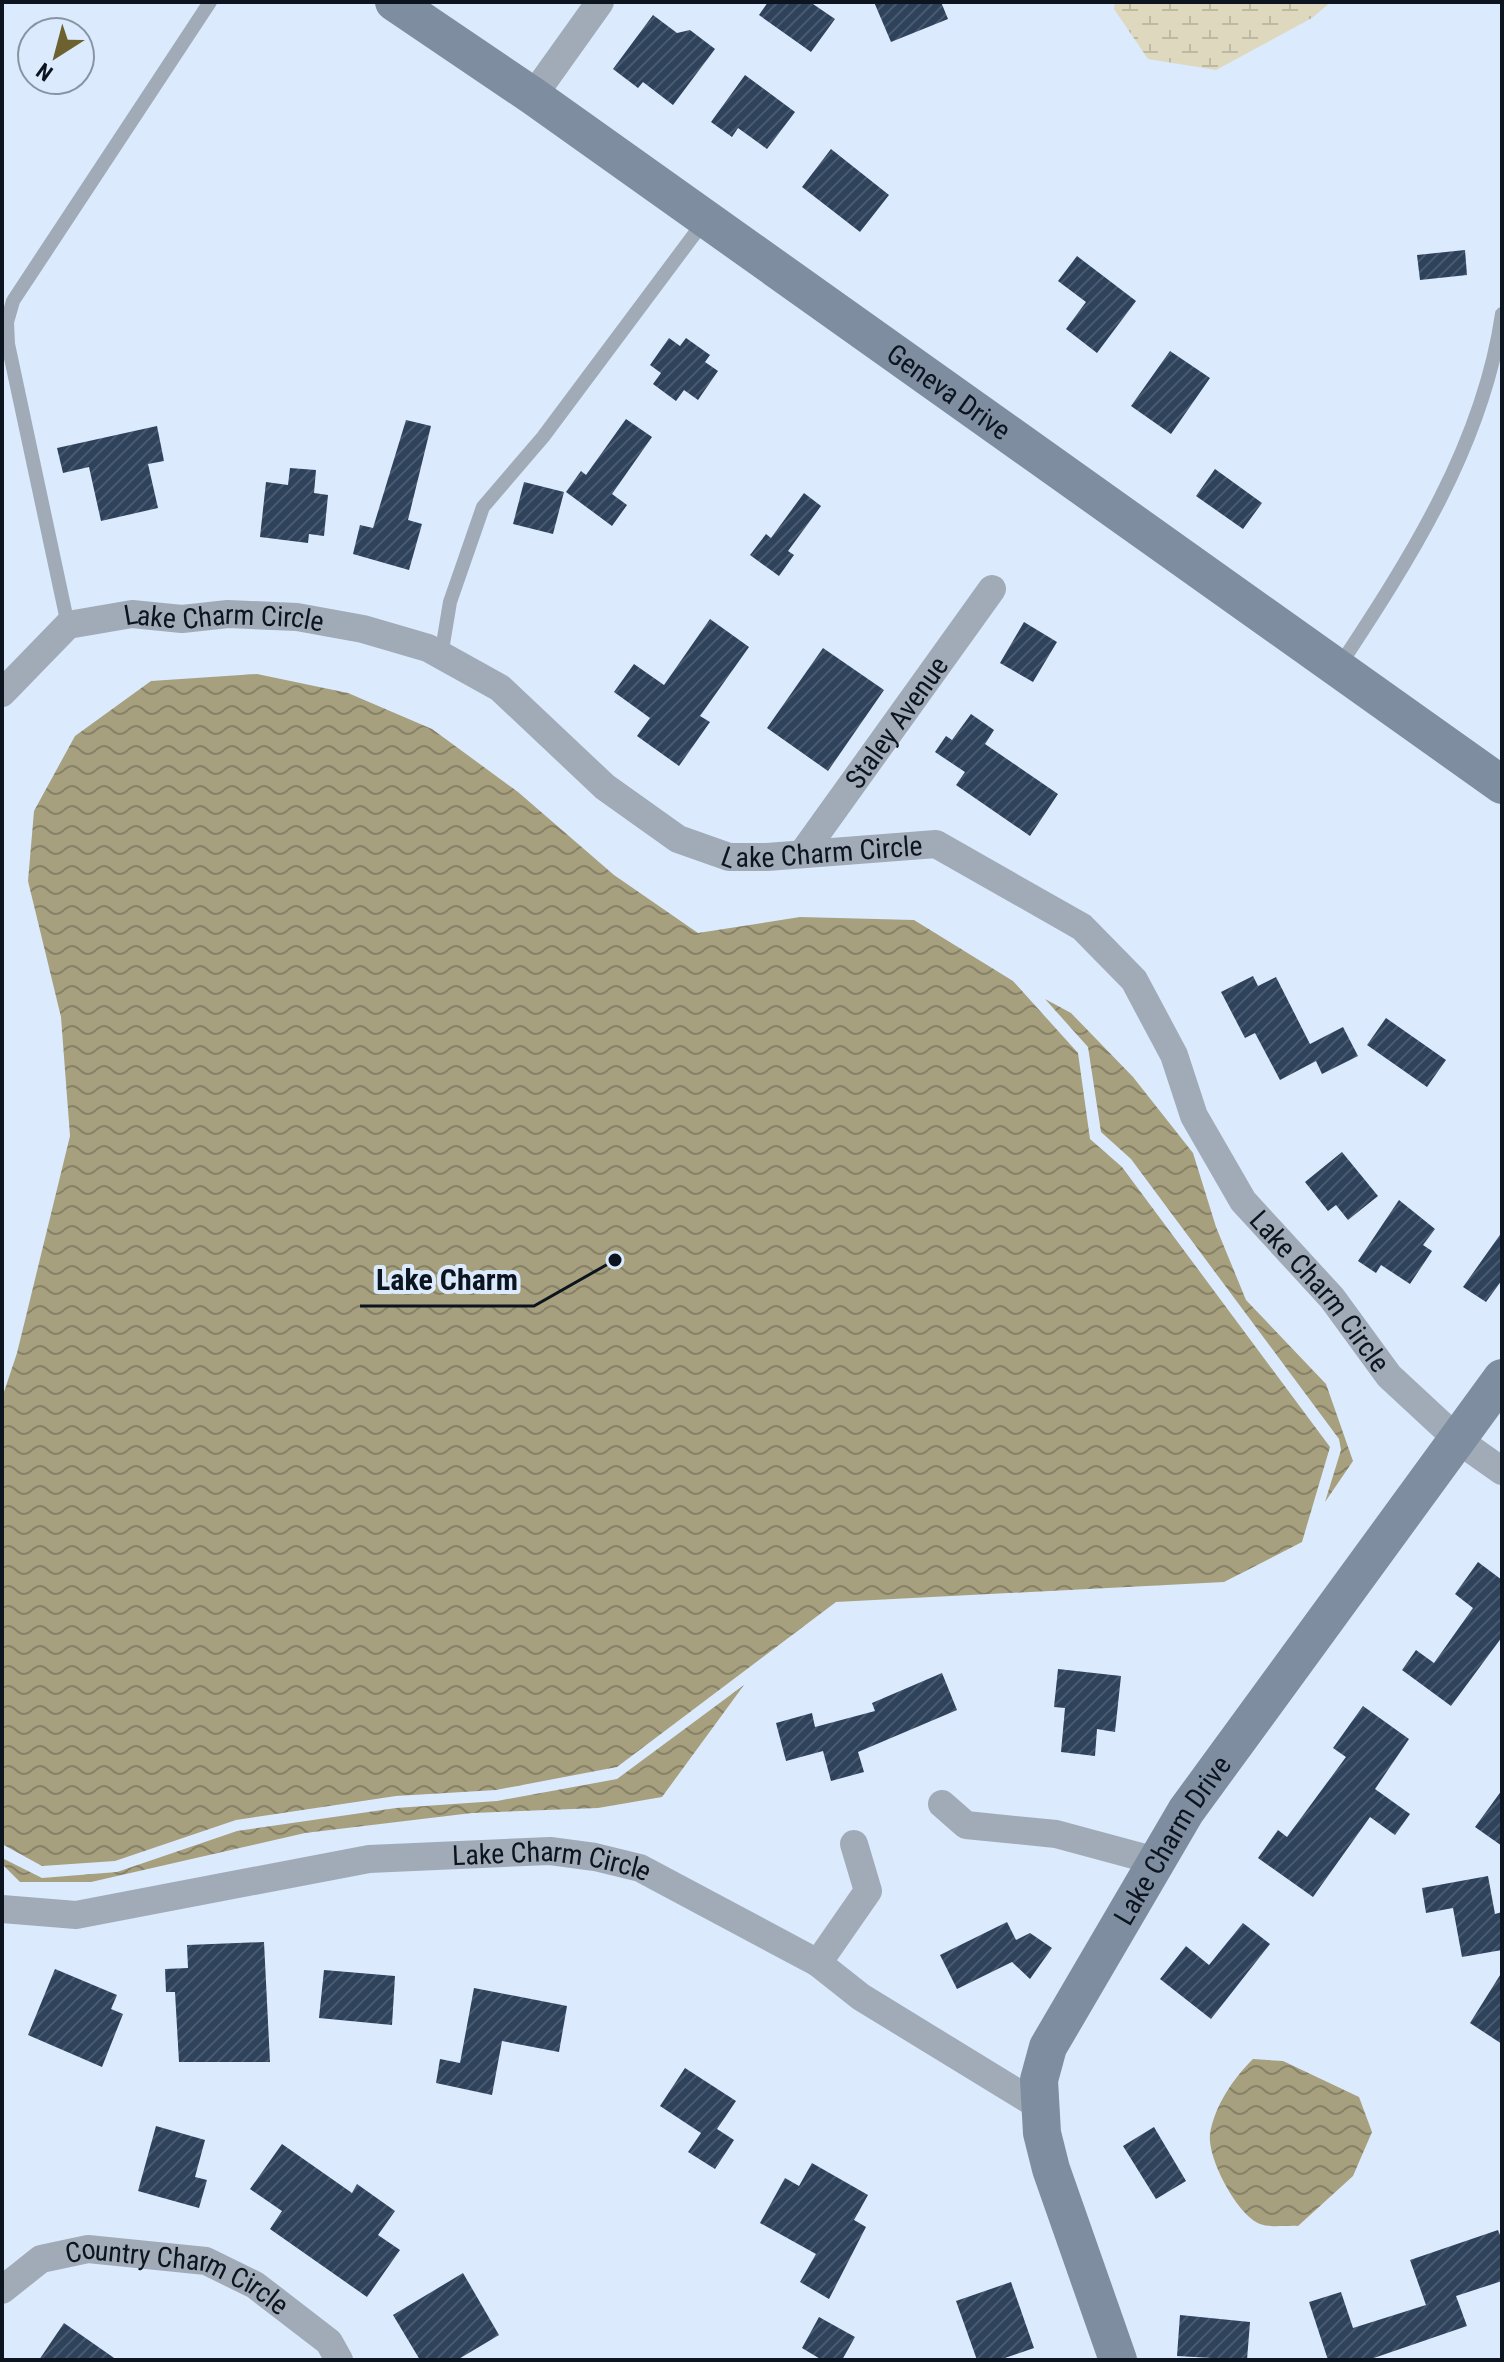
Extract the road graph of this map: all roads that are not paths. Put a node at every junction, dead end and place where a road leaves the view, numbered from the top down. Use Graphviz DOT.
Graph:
graph roads {
  1 [pos="210,2"];
  2 [pos="394,2"];
  3 [pos="600,2"];
  4 [pos="533,96"];
  5 [pos="705,220"];
  6 [pos="1502,314"];
  7 [pos="1500,340"];
  8 [pos="992,589"];
  9 [pos="68,625"];
  10 [pos="441,656"];
  11 [pos="1338,668"];
  12 [pos="2,693"];
  13 [pos="1502,785"];
  14 [pos="802,854"];
  15 [pos="1502,1378"];
  16 [pos="1458,1440"];
  17 [pos="1502,1471"];
  18 [pos="942,1804"];
  19 [pos="854,1844"];
  20 [pos="1156,1861"];
  21 [pos="2,1909"];
  22 [pos="818,1963"];
  23 [pos="1039,2106"];
  24 [pos="2,2290"];
  25 [pos="339,2360"];
  26 [pos="1118,2360"];
  1 -- 9 [label="lane"];
  2 -- 4 [label="main road, Geneva Drive"];
  3 -- 4 [label="street"];
  4 -- 5 [label="main road, Geneva Drive"];
  5 -- 10 [label="lane"];
  5 -- 11 [label="main road, Geneva Drive"];
  6 -- 7 [label="lane"];
  7 -- 11 [label="lane"];
  8 -- 14 [label="street, Staley Avenue"];
  9 -- 10 [label="street, Lake Charm Circle"];
  9 -- 12 [label="street"];
  10 -- 14 [label="street, Lake Charm Circle"];
  11 -- 13 [label="main road, Geneva Drive"];
  14 -- 16 [label="street, Lake Charm Circle"];
  15 -- 16 [label="main road, Lake Charm Drive"];
  16 -- 17 [label="street, Lake Charm Circle"];
  16 -- 20 [label="main road, Lake Charm Drive"];
  18 -- 20 [label="street"];
  19 -- 22 [label="street"];
  20 -- 23 [label="main road, Lake Charm Drive"];
  21 -- 22 [label="street, Lake Charm Circle"];
  22 -- 23 [label="street, Lake Charm Circle"];
  23 -- 26 [label="main road, Lake Charm Drive"];
  24 -- 25 [label="street, Country Charm Circle"];
}
